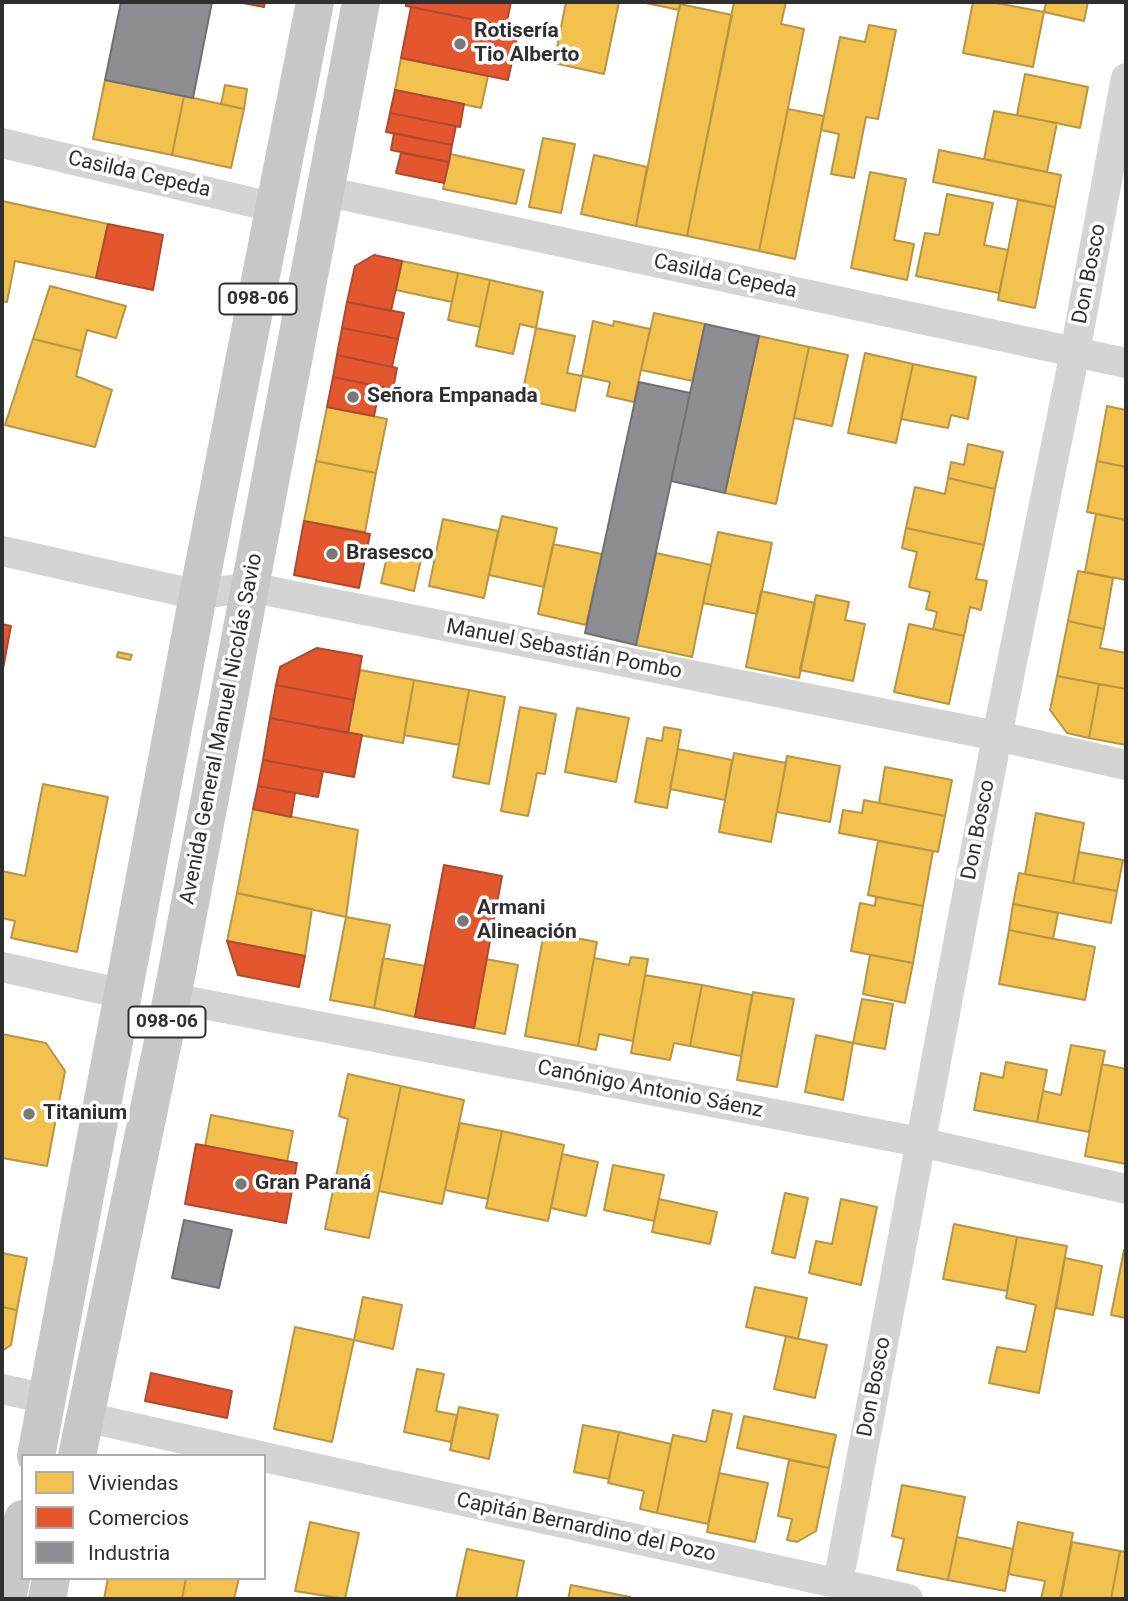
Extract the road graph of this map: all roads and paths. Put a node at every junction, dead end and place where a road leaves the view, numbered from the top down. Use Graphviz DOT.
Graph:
graph roads {
  1 [pos="315,2"];
  2 [pos="361,2"];
  3 [pos="1126,78"];
  4 [pos="2,143"];
  5 [pos="324,191"];
  6 [pos="276,208"];
  7 [pos="1075,352"];
  8 [pos="1126,363"];
  9 [pos="2,551"];
  10 [pos="249,587"];
  11 [pos="198,595"];
  12 [pos="997,736"];
  13 [pos="1126,765"];
  14 [pos="2,967"];
  15 [pos="124,994"];
  16 [pos="172,998"];
  17 [pos="920,1142"];
  18 [pos="1126,1189"];
  19 [pos="2,1389"];
  20 [pos="47,1399"];
  21 [pos="85,1417"];
  22 [pos="36,1454"];
  23 [pos="77,1454"];
  24 [pos="253,1454"];
  25 [pos="266,1457"];
  26 [pos="21,1530"];
  27 [pos="51,1580"];
  28 [pos="838,1583"];
  29 [pos="7,1599"];
  30 [pos="47,1599"];
  31 [pos="908,1599"];
  1 -- 6 [label="main road, 098-06"];
  2 -- 5 [label="main road, Avenida General Manuel Nicolás Savio / 098-06"];
  3 -- 7 [label="street, Don Bosco"];
  4 -- 6 [label="street, Casilda Cepeda"];
  5 -- 7 [label="street, Casilda Cepeda"];
  5 -- 10 [label="main road, Avenida General Manuel Nicolás Savio / 098-06"];
  6 -- 11 [label="main road, 098-06"];
  7 -- 8 [label="street, Casilda Cepeda"];
  7 -- 12 [label="street, Don Bosco"];
  9 -- 11 [label="street, Manuel Sebastián Pombo"];
  10 -- 11 [label="street, Manuel Sebastián Pombo"];
  10 -- 12 [label="street, Manuel Sebastián Pombo"];
  10 -- 16 [label="main road, Avenida General Manuel Nicolás Savio / 098-06"];
  11 -- 15 [label="main road, 098-06"];
  12 -- 13 [label="street, Manuel Sebastián Pombo"];
  12 -- 17 [label="street, Don Bosco"];
  14 -- 15 [label="street"];
  15 -- 20 [label="main road, 098-06"];
  16 -- 17 [label="street, Canónigo Antonio Sáenz"];
  16 -- 21 [label="main road, Avenida General Manuel Nicolás Savio / 098-06"];
  17 -- 18 [label="street, Canónigo Antonio Sáenz"];
  17 -- 28 [label="street, Don Bosco"];
  19 -- 20 [label="street"];
  20 -- 22 [label="main road, 098-06"];
  21 -- 23 [label="main road, Avenida General Manuel Nicolás Savio / 098-06"];
  21 -- 24 [label="street, Capitán Bernardino del Pozo"];
  25 -- 28 [label="street, Capitán Bernardino del Pozo"];
  26 -- 29 [label="main road"];
  27 -- 30 [label="main road"];
  28 -- 31 [label="street, Capitán Bernardino del Pozo"];
}
